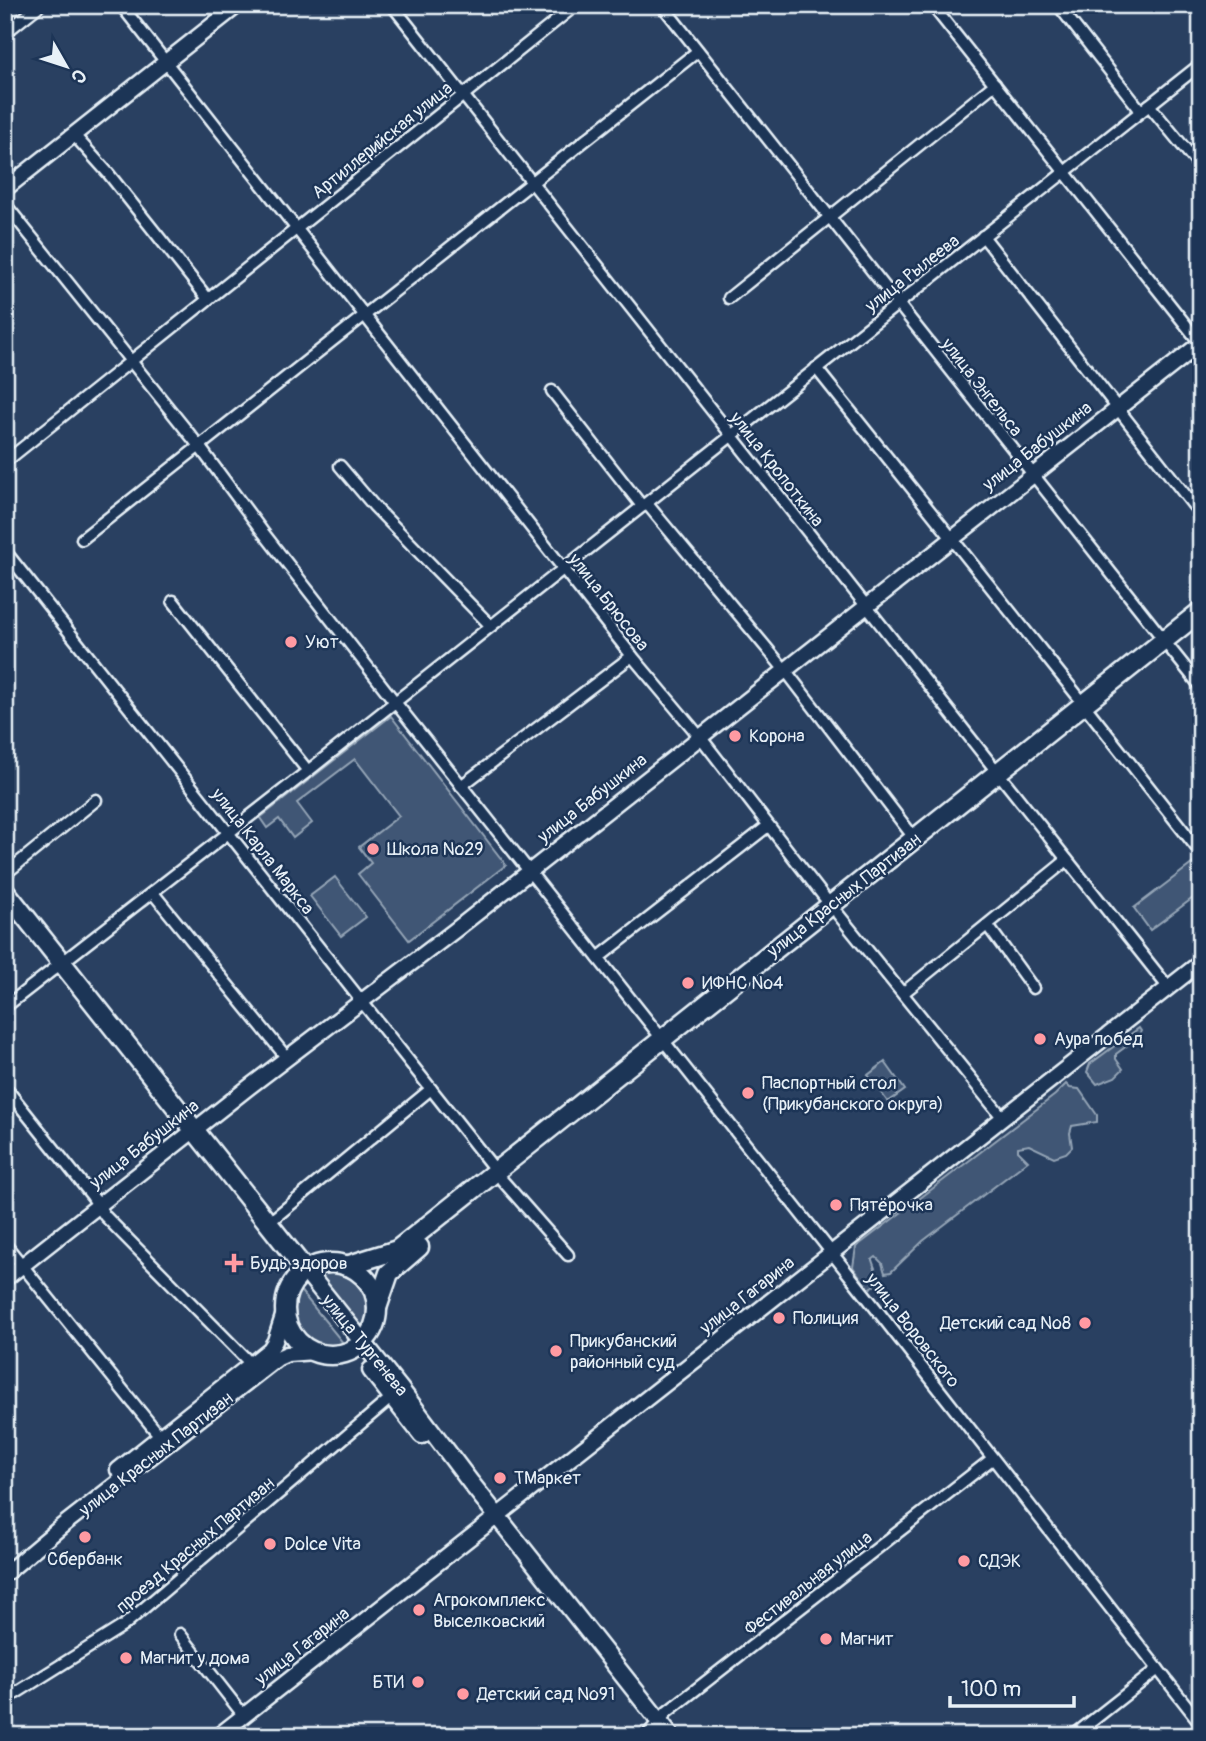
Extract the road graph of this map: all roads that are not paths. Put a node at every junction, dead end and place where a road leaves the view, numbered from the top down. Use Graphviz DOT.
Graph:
graph roads {
  1 [pos="40,5"];
  2 [pos="121,5"];
  3 [pos="238,5"];
  4 [pos="392,5"];
  5 [pos="576,5"];
  6 [pos="662,5"];
  7 [pos="932,5"];
  8 [pos="1058,5"];
  9 [pos="5,33"];
  10 [pos="698,51"];
  11 [pos="166,64"];
  12 [pos="1201,64"];
  13 [pos="995,85"];
  14 [pos="464,93"];
  15 [pos="1145,108"];
  16 [pos="74,135"];
  17 [pos="1201,169"];
  18 [pos="1064,172"];
  19 [pos="534,183"];
  20 [pos="5,189"];
  21 [pos="5,204"];
  22 [pos="828,217"];
  23 [pos="297,228"];
  24 [pos="983,236"];
  25 [pos="729,298"];
  26 [pos="208,299"];
  27 [pos="897,304"];
  28 [pos="364,316"];
  29 [pos="1200,343"];
  30 [pos="130,361"];
  31 [pos="816,368"];
  32 [pos="552,391"];
  33 [pos="1117,408"];
  34 [pos="731,436"];
  35 [pos="199,446"];
  36 [pos="5,462"];
  37 [pos="340,466"];
  38 [pos="1032,476"];
  39 [pos="642,506"];
  40 [pos="1201,515"];
  41 [pos="952,538"];
  42 [pos="82,539"];
  43 [pos="5,551"];
  44 [pos="563,568"];
  45 [pos="173,601"];
  46 [pos="866,606"];
  47 [pos="1201,611"];
  48 [pos="1201,622"];
  49 [pos="491,626"];
  50 [pos="1167,644"];
  51 [pos="632,656"];
  52 [pos="785,670"];
  53 [pos="1201,687"];
  54 [pos="395,702"];
  55 [pos="1086,708"];
  56 [pos="700,737"];
  57 [pos="307,771"];
  58 [pos="1000,776"];
  59 [pos="461,786"];
  60 [pos="96,800"];
  61 [pos="768,826"];
  62 [pos="229,833"];
  63 [pos="915,839"];
  64 [pos="1197,848"];
  65 [pos="1068,860"];
  66 [pos="529,872"];
  67 [pos="5,874"];
  68 [pos="5,891"];
  69 [pos="153,893"];
  70 [pos="5,907"];
  71 [pos="834,910"];
  72 [pos="988,926"];
  73 [pos="598,958"];
  74 [pos="1201,962"];
  75 [pos="59,964"];
  76 [pos="1168,987"];
  77 [pos="1033,988"];
  78 [pos="903,993"];
  79 [pos="361,1000"];
  80 [pos="5,1007"];
  81 [pos="666,1043"];
  82 [pos="287,1058"];
  83 [pos="5,1087"];
  84 [pos="431,1089"];
  85 [pos="1003,1118"];
  86 [pos="190,1133"];
  87 [pos="499,1176"];
  88 [pos="98,1205"];
  89 [pos="266,1224"];
  90 [pos="5,1244"];
  91 [pos="832,1253"];
  92 [pos="568,1255"];
  93 [pos="22,1266"];
  94 [pos="346,1266"];
  95 [pos="302,1274"];
  96 [pos="5,1279"];
  97 [pos="377,1308"];
  98 [pos="285,1310"];
  99 [pos="358,1345"];
  100 [pos="314,1352"];
  101 [pos="251,1364"];
  102 [pos="392,1397"];
  103 [pos="155,1430"];
  104 [pos="992,1459"];
  105 [pos="495,1519"];
  106 [pos="5,1562"];
  107 [pos="5,1574"];
  108 [pos="180,1634"];
  109 [pos="1158,1669"];
  110 [pos="5,1700"];
  111 [pos="244,1716"];
  112 [pos="1201,1724"];
  113 [pos="654,1730"];
  114 [pos="218,1736"];
  115 [pos="671,1736"];
  116 [pos="1073,1736"];
  1 -- 9 [label="street"];
  2 -- 11 [label="street, улица Брюсова"];
  3 -- 11 [label="street"];
  4 -- 14 [label="street, улица Кропоткина"];
  5 -- 14 [label="street, Артиллерийская улица"];
  6 -- 10 [label="street, улица Энгельса"];
  7 -- 13 [label="street"];
  8 -- 15 [label="street"];
  10 -- 19 [label="street"];
  10 -- 22 [label="street, улица Энгельса"];
  11 -- 16 [label="street"];
  11 -- 23 [label="street, улица Брюсова"];
  12 -- 15 [label="street, улица Рылеева"];
  13 -- 18 [label="street"];
  13 -- 22 [label="street"];
  14 -- 19 [label="street, улица Кропоткина"];
  14 -- 23 [label="street, Артиллерийская улица"];
  15 -- 17 [label="street"];
  15 -- 18 [label="street, улица Рылеева"];
  16 -- 20 [label="street"];
  16 -- 26 [label="street"];
  18 -- 24 [label="street, улица Рылеева"];
  18 -- 29 [label="street"];
  19 -- 28 [label="street"];
  19 -- 34 [label="street, улица Кропоткина"];
  21 -- 30 [label="street, улица Воровского"];
  22 -- 25 [label="street"];
  22 -- 27 [label="street, улица Энгельса"];
  23 -- 26 [label="street, Артиллерийская улица"];
  23 -- 28 [label="street, улица Брюсова"];
  24 -- 27 [label="street, улица Рылеева"];
  24 -- 33 [label="street"];
  26 -- 30 [label="street, Артиллерийская улица"];
  27 -- 31 [label="street, улица Рылеева"];
  27 -- 38 [label="street, улица Энгельса"];
  28 -- 35 [label="street"];
  28 -- 44 [label="street, улица Брюсова"];
  29 -- 33 [label="street, улица Бабушкина"];
  30 -- 35 [label="street, улица Воровского"];
  30 -- 36 [label="street, Артиллерийская улица"];
  31 -- 34 [label="street, улица Рылеева"];
  31 -- 41 [label="street"];
  32 -- 39 [label="street"];
  33 -- 38 [label="street, улица Бабушкина"];
  33 -- 40 [label="street"];
  34 -- 39 [label="street, улица Рылеева"];
  34 -- 46 [label="street, улица Кропоткина"];
  35 -- 42 [label="street"];
  35 -- 54 [label="street, улица Воровского"];
  37 -- 49 [label="street"];
  38 -- 41 [label="street, улица Бабушкина"];
  38 -- 50 [label="street, улица Энгельса"];
  39 -- 44 [label="street, улица Рылеева"];
  39 -- 52 [label="street"];
  41 -- 46 [label="street, улица Бабушкина"];
  41 -- 55 [label="street"];
  43 -- 62 [label="street, улица Карла Маркса"];
  44 -- 49 [label="street, улица Рылеева"];
  44 -- 51 [label="street, улица Брюсова"];
  45 -- 57 [label="street"];
  46 -- 52 [label="street, улица Бабушкина"];
  46 -- 58 [label="street, улица Кропоткина"];
  47 -- 50 [label="highway, улица Красных Партизан"];
  48 -- 50 [label="highway, улица Красных Партизан"];
  49 -- 54 [label="street, улица Рылеева"];
  50 -- 53 [label="street, улица Энгельса"];
  50 -- 55 [label="highway, улица Красных Партизан"];
  51 -- 56 [label="street, улица Брюсова"];
  51 -- 59 [label="street"];
  52 -- 56 [label="street, улица Бабушкина"];
  52 -- 63 [label="street"];
  54 -- 57 [label="street, улица Рылеева"];
  54 -- 59 [label="street, улица Воровского"];
  55 -- 58 [label="highway, улица Красных Партизан"];
  55 -- 64 [label="street"];
  56 -- 61 [label="street, улица Брюсова"];
  56 -- 66 [label="street, улица Бабушкина"];
  57 -- 62 [label="street, улица Рылеева"];
  58 -- 63 [label="highway, улица Красных Партизан"];
  58 -- 65 [label="street, улица Кропоткина"];
  58 -- 71 [label="highway, улица Красных Партизан"];
  59 -- 66 [label="street, улица Воровского"];
  60 -- 67 [label="street"];
  61 -- 71 [label="street, улица Брюсова"];
  61 -- 73 [label="street"];
  62 -- 69 [label="street, улица Рылеева"];
  62 -- 79 [label="street, улица Карла Маркса"];
  63 -- 71 [label="highway, улица Красных Партизан"];
  65 -- 72 [label="street"];
  65 -- 76 [label="street, улица Кропоткина"];
  66 -- 73 [label="street, улица Воровского"];
  66 -- 79 [label="street, улица Бабушкина"];
  68 -- 75 [label="highway, улица Тургенева"];
  69 -- 75 [label="street, улица Рылеева"];
  69 -- 82 [label="street"];
  70 -- 75 [label="highway, улица Тургенева"];
  71 -- 78 [label="street, улица Брюсова"];
  71 -- 81 [label="highway, улица Красных Партизан"];
  72 -- 77 [label="street"];
  72 -- 78 [label="street"];
  73 -- 81 [label="street, улица Воровского"];
  74 -- 76 [label="street, улица Гагарина"];
  75 -- 80 [label="street, улица Рылеева"];
  75 -- 86 [label="highway, улица Тургенева"];
  76 -- 85 [label="street, улица Гагарина"];
  78 -- 85 [label="street, улица Брюсова"];
  79 -- 82 [label="street, улица Бабушкина"];
  79 -- 84 [label="street, улица Карла Маркса"];
  81 -- 87 [label="highway, улица Красных Партизан"];
  81 -- 91 [label="street, улица Воровского"];
  82 -- 86 [label="street, улица Бабушкина"];
  83 -- 88 [label="street"];
  84 -- 87 [label="street, улица Карла Маркса"];
  84 -- 89 [label="street"];
  85 -- 91 [label="street, улица Гагарина"];
  86 -- 88 [label="street, улица Бабушкина"];
  86 -- 89 [label="highway, улица Тургенева"];
  86 -- 95 [label="highway, улица Тургенева"];
  87 -- 92 [label="street, улица Карла Маркса"];
  87 -- 94 [label="highway, улица Красных Партизан"];
  87 -- 97 [label="highway, улица Красных Партизан"];
  88 -- 93 [label="street, улица Бабушкина"];
  88 -- 101 [label="street"];
  89 -- 95 [label="highway, улица Тургенева"];
  90 -- 93 [label="street"];
  91 -- 104 [label="street, улица Воровского"];
  91 -- 105 [label="street, улица Гагарина"];
  93 -- 96 [label="street, улица Бабушкина"];
  93 -- 103 [label="street"];
  94 -- 95 [label="highway, улица Красных Партизан"];
  94 -- 97 [label="highway"];
  95 -- 98 [label="highway"];
  95 -- 99 [label="main road, улица Тургенева"];
  97 -- 99 [label="highway, улица Красных Партизан"];
  98 -- 100 [label="highway"];
  98 -- 101 [label="street, улица Красных Партизан"];
  99 -- 100 [label="highway"];
  99 -- 102 [label="main road, улица Тургенева"];
  99 -- 105 [label="main road, улица Тургенева"];
  100 -- 107 [label="street, улица Красных Партизан"];
  101 -- 106 [label="street, улица Красных Партизан"];
  102 -- 105 [label="main road, улица Тургенева"];
  102 -- 110 [label="street, проезд Красных Партизан"];
  104 -- 109 [label="street, улица Воровского"];
  104 -- 113 [label="street, Фестивальная улица"];
  105 -- 111 [label="street, улица Гагарина"];
  105 -- 113 [label="main road, улица Тургенева"];
  108 -- 111 [label="street"];
  109 -- 112 [label="street, улица Воровского"];
  109 -- 116 [label="street"];
  111 -- 114 [label="street, улица Гагарина"];
  113 -- 115 [label="main road, улица Тургенева"];
}
